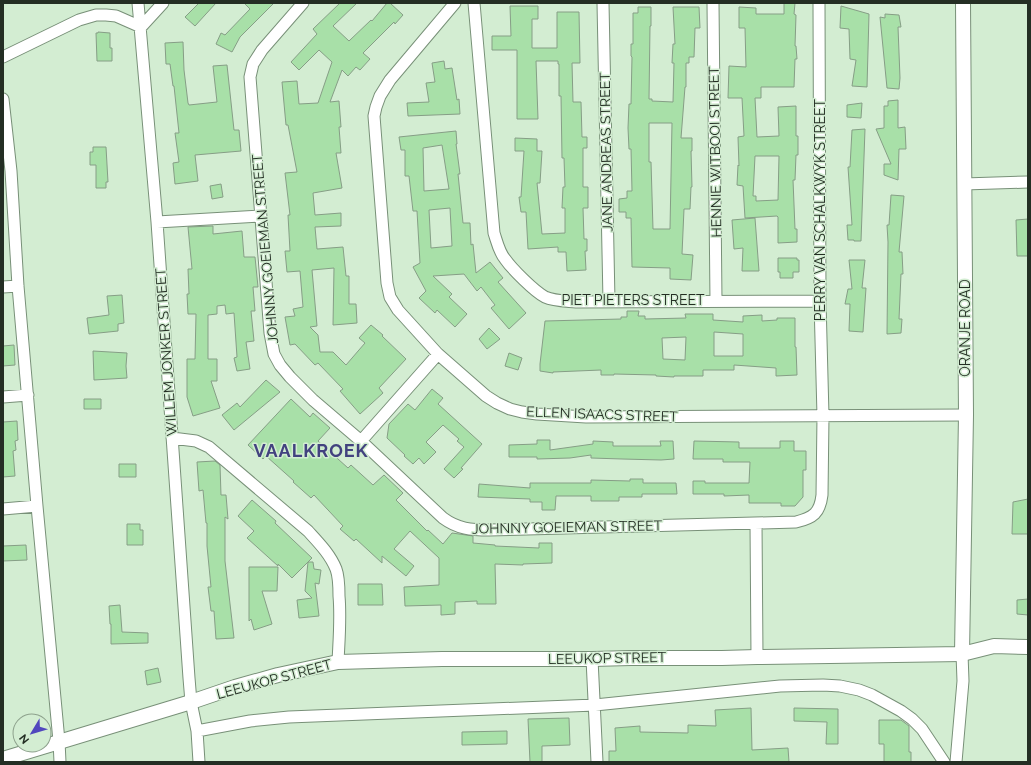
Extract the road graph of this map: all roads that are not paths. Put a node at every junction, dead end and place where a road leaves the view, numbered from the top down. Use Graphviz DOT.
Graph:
graph roads {
  1 [pos="138,3"];
  2 [pos="163,3"];
  3 [pos="303,3"];
  4 [pos="455,3"];
  5 [pos="474,3"];
  6 [pos="603,3"];
  7 [pos="713,3"];
  8 [pos="818,3"];
  9 [pos="963,3"];
  10 [pos="141,27"];
  11 [pos="3,57"];
  12 [pos="3,99"];
  13 [pos="7,172"];
  14 [pos="1028,182"];
  15 [pos="964,184"];
  16 [pos="262,216"];
  17 [pos="157,222"];
  18 [pos="18,286"];
  19 [pos="3,287"];
  20 [pos="609,301"];
  21 [pos="716,301"];
  22 [pos="820,301"];
  23 [pos="438,354"];
  24 [pos="28,395"];
  25 [pos="3,397"];
  26 [pos="966,415"];
  27 [pos="823,416"];
  28 [pos="172,438"];
  29 [pos="360,441"];
  30 [pos="37,506"];
  31 [pos="3,509"];
  32 [pos="756,523"];
  33 [pos="1028,647"];
  34 [pos="962,654"];
  35 [pos="757,657"];
  36 [pos="592,659"];
  37 [pos="338,662"];
  38 [pos="191,702"];
  39 [pos="595,706"];
  40 [pos="197,731"];
  41 [pos="59,741"];
  42 [pos="3,759"];
  43 [pos="60,762"];
  44 [pos="199,762"];
  45 [pos="597,762"];
  46 [pos="944,762"];
  47 [pos="956,762"];
  1 -- 10 [label="street, WILLEM JONKER STREET"];
  2 -- 10 [label="street"];
  3 -- 16 [label="street, JOHNNY GOEIEMAN STREET"];
  4 -- 23 [label="street, ELLEN ISAACS STREET"];
  5 -- 20 [label="street, PIET PIETERS STREET"];
  6 -- 20 [label="street, JANE ANDREAS STREET"];
  7 -- 21 [label="street, HENNIE WITBOOI STREET"];
  8 -- 22 [label="street, PERRY VAN SCHALKWYK STREET"];
  9 -- 15 [label="street, ORANJE ROAD"];
  10 -- 11 [label="street"];
  10 -- 17 [label="street, WILLEM JONKER STREET"];
  12 -- 13 [label="street"];
  13 -- 18 [label="street"];
  14 -- 15 [label="street"];
  15 -- 26 [label="street, ORANJE ROAD"];
  16 -- 17 [label="street"];
  16 -- 29 [label="street, JOHNNY GOEIEMAN STREET"];
  17 -- 28 [label="street, WILLEM JONKER STREET"];
  18 -- 19 [label="street"];
  18 -- 24 [label="street"];
  20 -- 21 [label="street, PIET PIETERS STREET"];
  21 -- 22 [label="street, PIET PIETERS STREET"];
  22 -- 27 [label="street, PERRY VAN SCHALKWYK STREET"];
  23 -- 27 [label="street, ELLEN ISAACS STREET"];
  23 -- 29 [label="street"];
  24 -- 25 [label="street"];
  24 -- 30 [label="street"];
  26 -- 27 [label="street, ELLEN ISAACS STREET"];
  26 -- 34 [label="street, ORANJE ROAD"];
  27 -- 32 [label="street, JOHNNY GOEIEMAN STREET"];
  28 -- 37 [label="street"];
  28 -- 38 [label="street, WILLEM JONKER STREET"];
  29 -- 32 [label="street, JOHNNY GOEIEMAN STREET"];
  30 -- 31 [label="street"];
  30 -- 41 [label="street"];
  32 -- 35 [label="street"];
  33 -- 34 [label="street, LEEUKOP STREET"];
  34 -- 35 [label="street, LEEUKOP STREET"];
  34 -- 47 [label="street"];
  35 -- 36 [label="street, LEEUKOP STREET"];
  36 -- 37 [label="street, LEEUKOP STREET"];
  36 -- 39 [label="street"];
  37 -- 38 [label="street, LEEUKOP STREET"];
  38 -- 40 [label="street, WILLEM JONKER STREET"];
  38 -- 41 [label="street, LEEUKOP STREET"];
  39 -- 40 [label="street"];
  39 -- 45 [label="street"];
  39 -- 46 [label="street"];
  40 -- 44 [label="street, WILLEM JONKER STREET"];
  41 -- 42 [label="street, LEEUKOP STREET"];
  41 -- 43 [label="street"];
}
